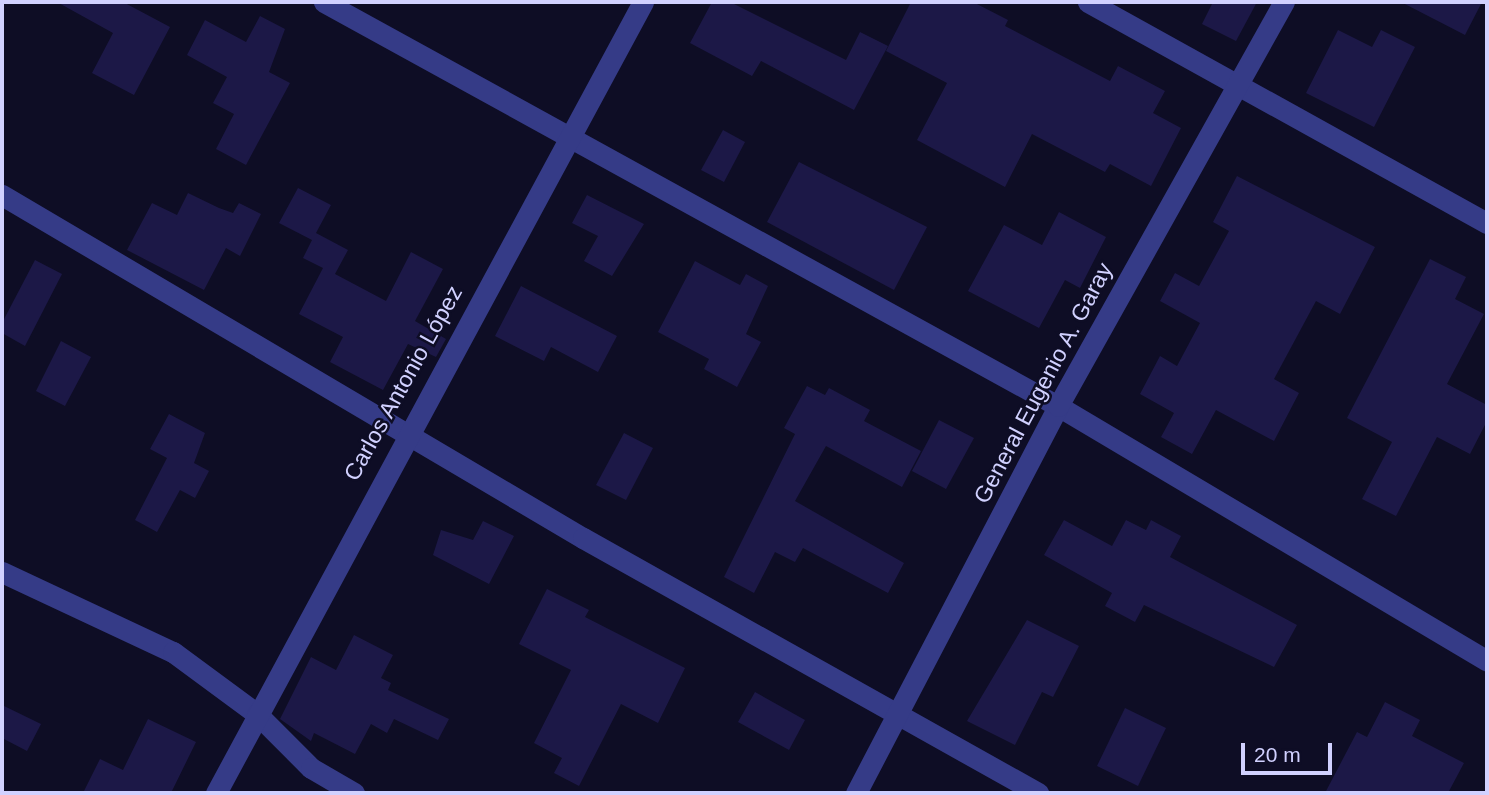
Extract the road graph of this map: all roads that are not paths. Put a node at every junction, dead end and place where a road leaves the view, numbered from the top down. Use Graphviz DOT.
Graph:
graph roads {
  1 [pos="324,2"];
  2 [pos="643,2"];
  3 [pos="1088,2"];
  4 [pos="1284,2"];
  5 [pos="1238,84"];
  6 [pos="568,138"];
  7 [pos="2,195"];
  8 [pos="1487,223"];
  9 [pos="1058,406"];
  10 [pos="406,431"];
  11 [pos="2,572"];
  12 [pos="1487,661"];
  13 [pos="257,714"];
  14 [pos="897,716"];
  15 [pos="216,793"];
  16 [pos="354,793"];
  17 [pos="856,793"];
  18 [pos="1038,793"];
  1 -- 6 [label="street"];
  2 -- 6 [label="street, Carlos Antonio López"];
  3 -- 5 [label="street"];
  4 -- 5 [label="street, General Eugenio A. Garay"];
  5 -- 8 [label="street"];
  5 -- 9 [label="street, General Eugenio A. Garay"];
  6 -- 9 [label="street"];
  6 -- 10 [label="street, Carlos Antonio López"];
  7 -- 10 [label="street"];
  9 -- 12 [label="street"];
  9 -- 14 [label="street, General Eugenio A. Garay"];
  10 -- 13 [label="street, Carlos Antonio López"];
  10 -- 14 [label="street"];
  11 -- 13 [label="street"];
  13 -- 15 [label="street, Carlos Antonio López"];
  13 -- 16 [label="street"];
  14 -- 17 [label="street, General Eugenio A. Garay"];
  14 -- 18 [label="street"];
}
